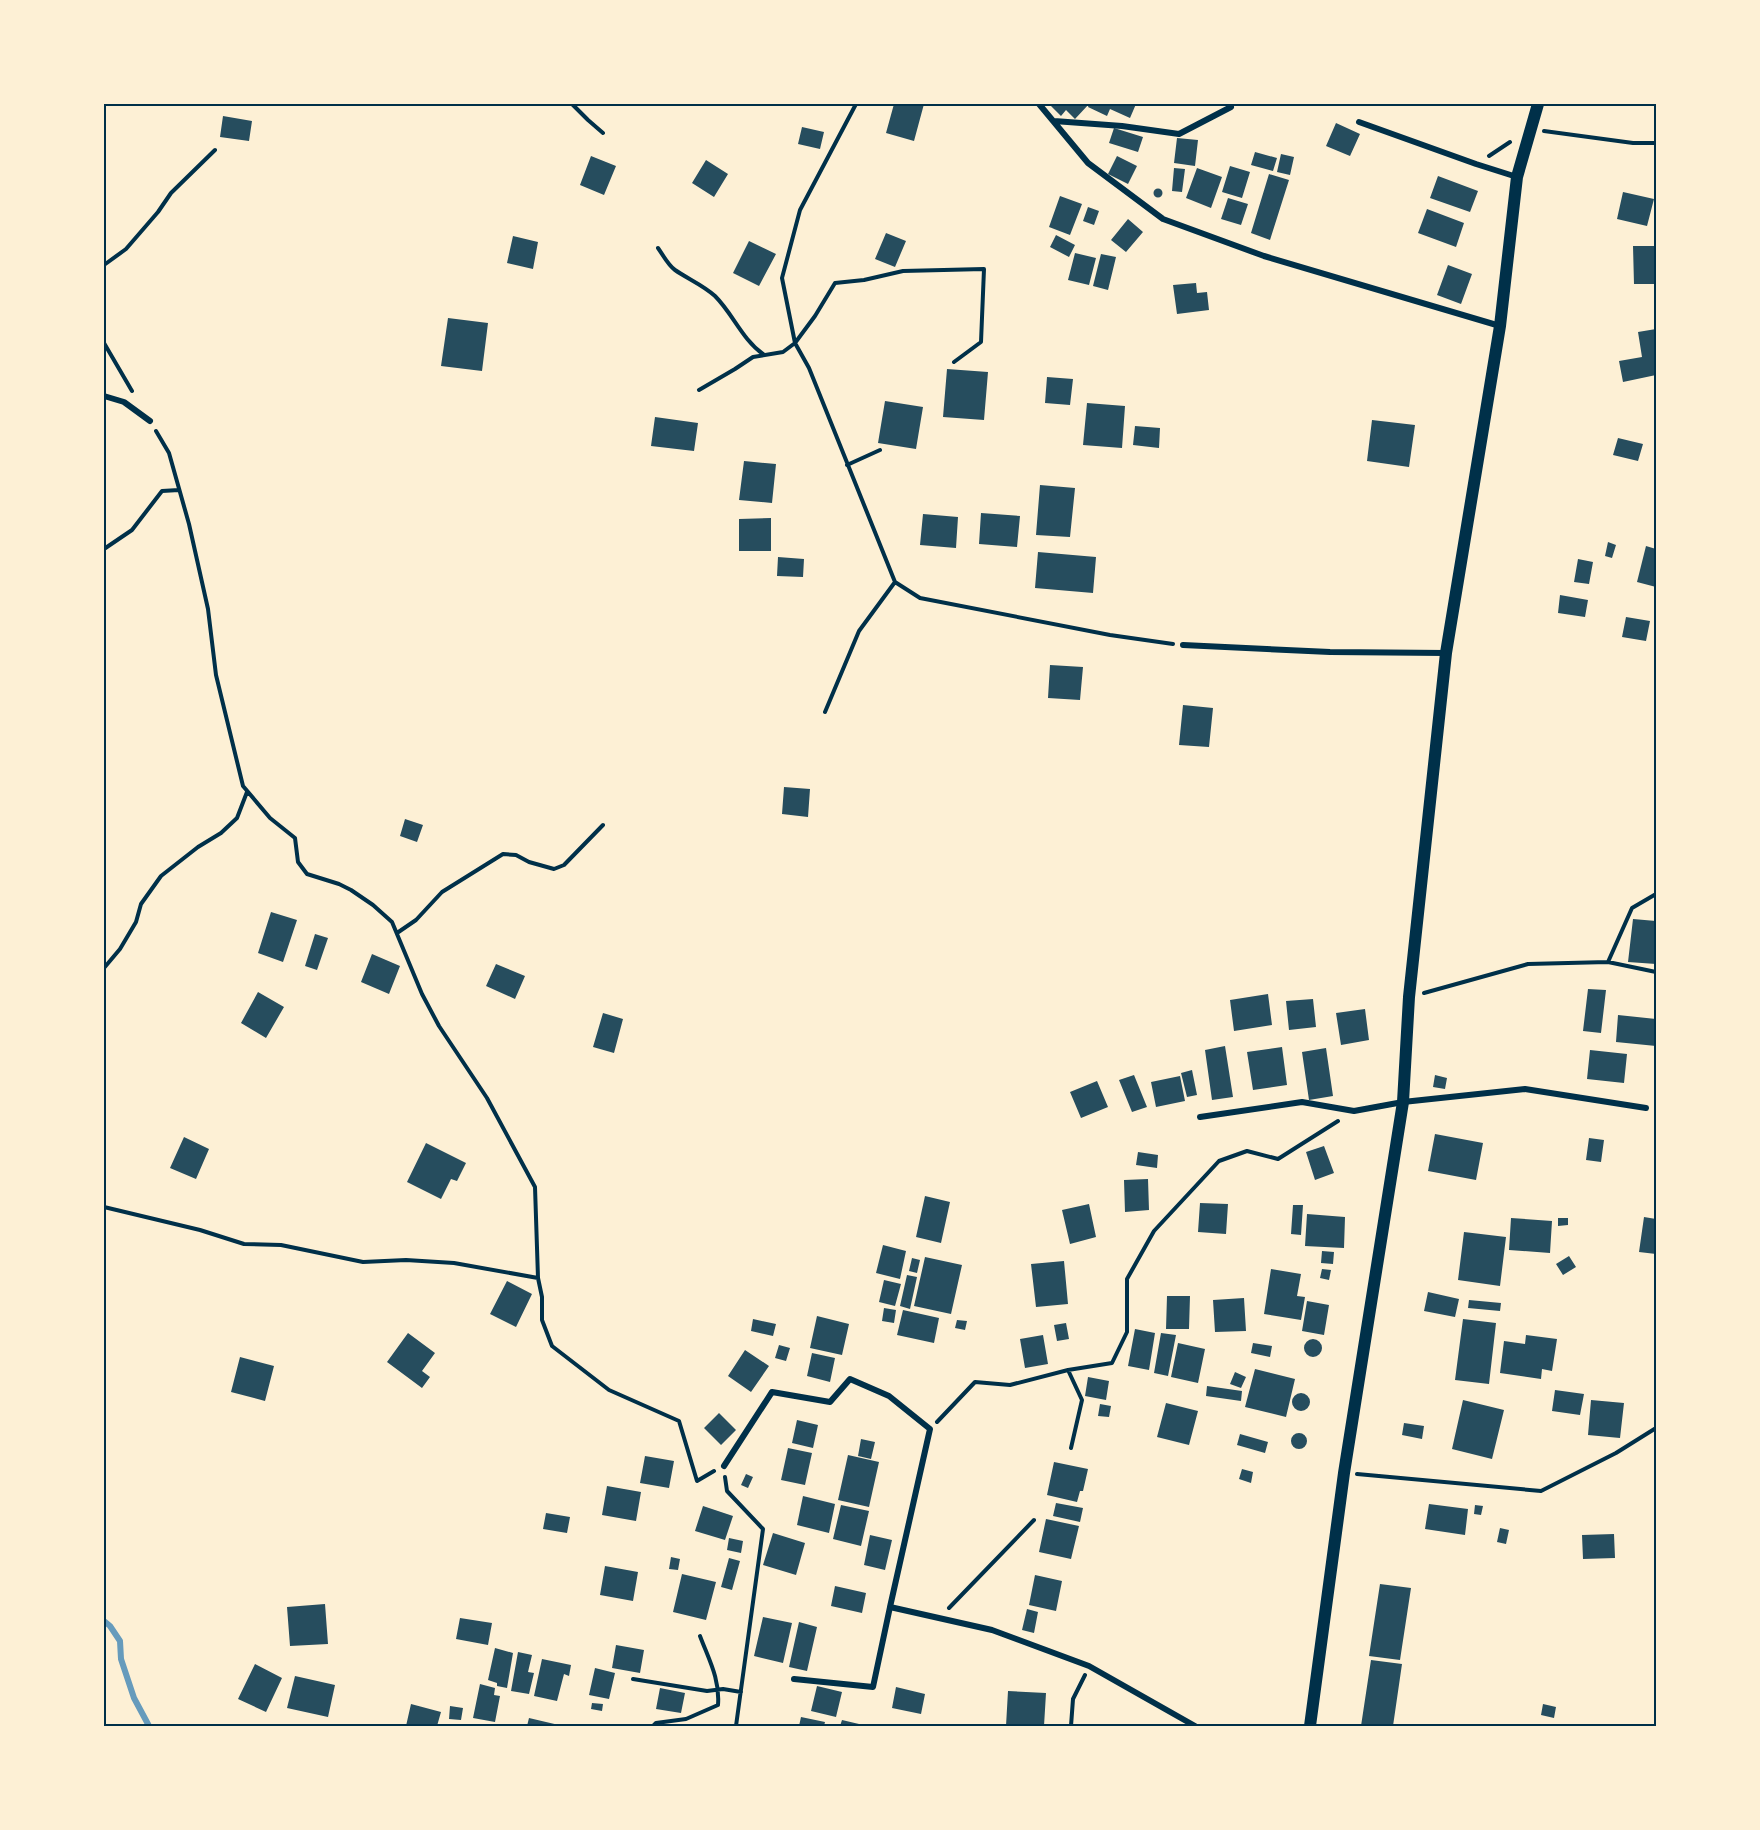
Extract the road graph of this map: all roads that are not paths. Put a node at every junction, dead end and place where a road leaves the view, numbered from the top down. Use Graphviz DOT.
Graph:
graph roads {
  1 [pos="1039,104"];
  2 [pos="1538,104"];
  3 [pos="1232,107"];
  4 [pos="1054,121"];
  5 [pos="1359,122"];
  6 [pos="1517,177"];
  7 [pos="1500,326"];
  8 [pos="104,396"];
  9 [pos="150,421"];
  10 [pos="1183,645"];
  11 [pos="1446,653"];
  12 [pos="1403,1102"];
  13 [pos="1646,1108"];
  14 [pos="1200,1117"];
  15 [pos="724,1466"];
  16 [pos="890,1607"];
  17 [pos="794,1679"];
  18 [pos="1195,1726"];
  19 [pos="1310,1726"];
  1 -- 4 [label="street"];
  2 -- 6 [label="main road"];
  3 -- 4 [label="street"];
  4 -- 7 [label="street"];
  5 -- 6 [label="street"];
  6 -- 7 [label="main road"];
  7 -- 11 [label="main road"];
  8 -- 9 [label="street"];
  10 -- 11 [label="street"];
  11 -- 12 [label="main road"];
  12 -- 13 [label="street"];
  12 -- 14 [label="street"];
  12 -- 19 [label="main road"];
  15 -- 16 [label="street"];
  16 -- 17 [label="street"];
  16 -- 18 [label="street"];
}
